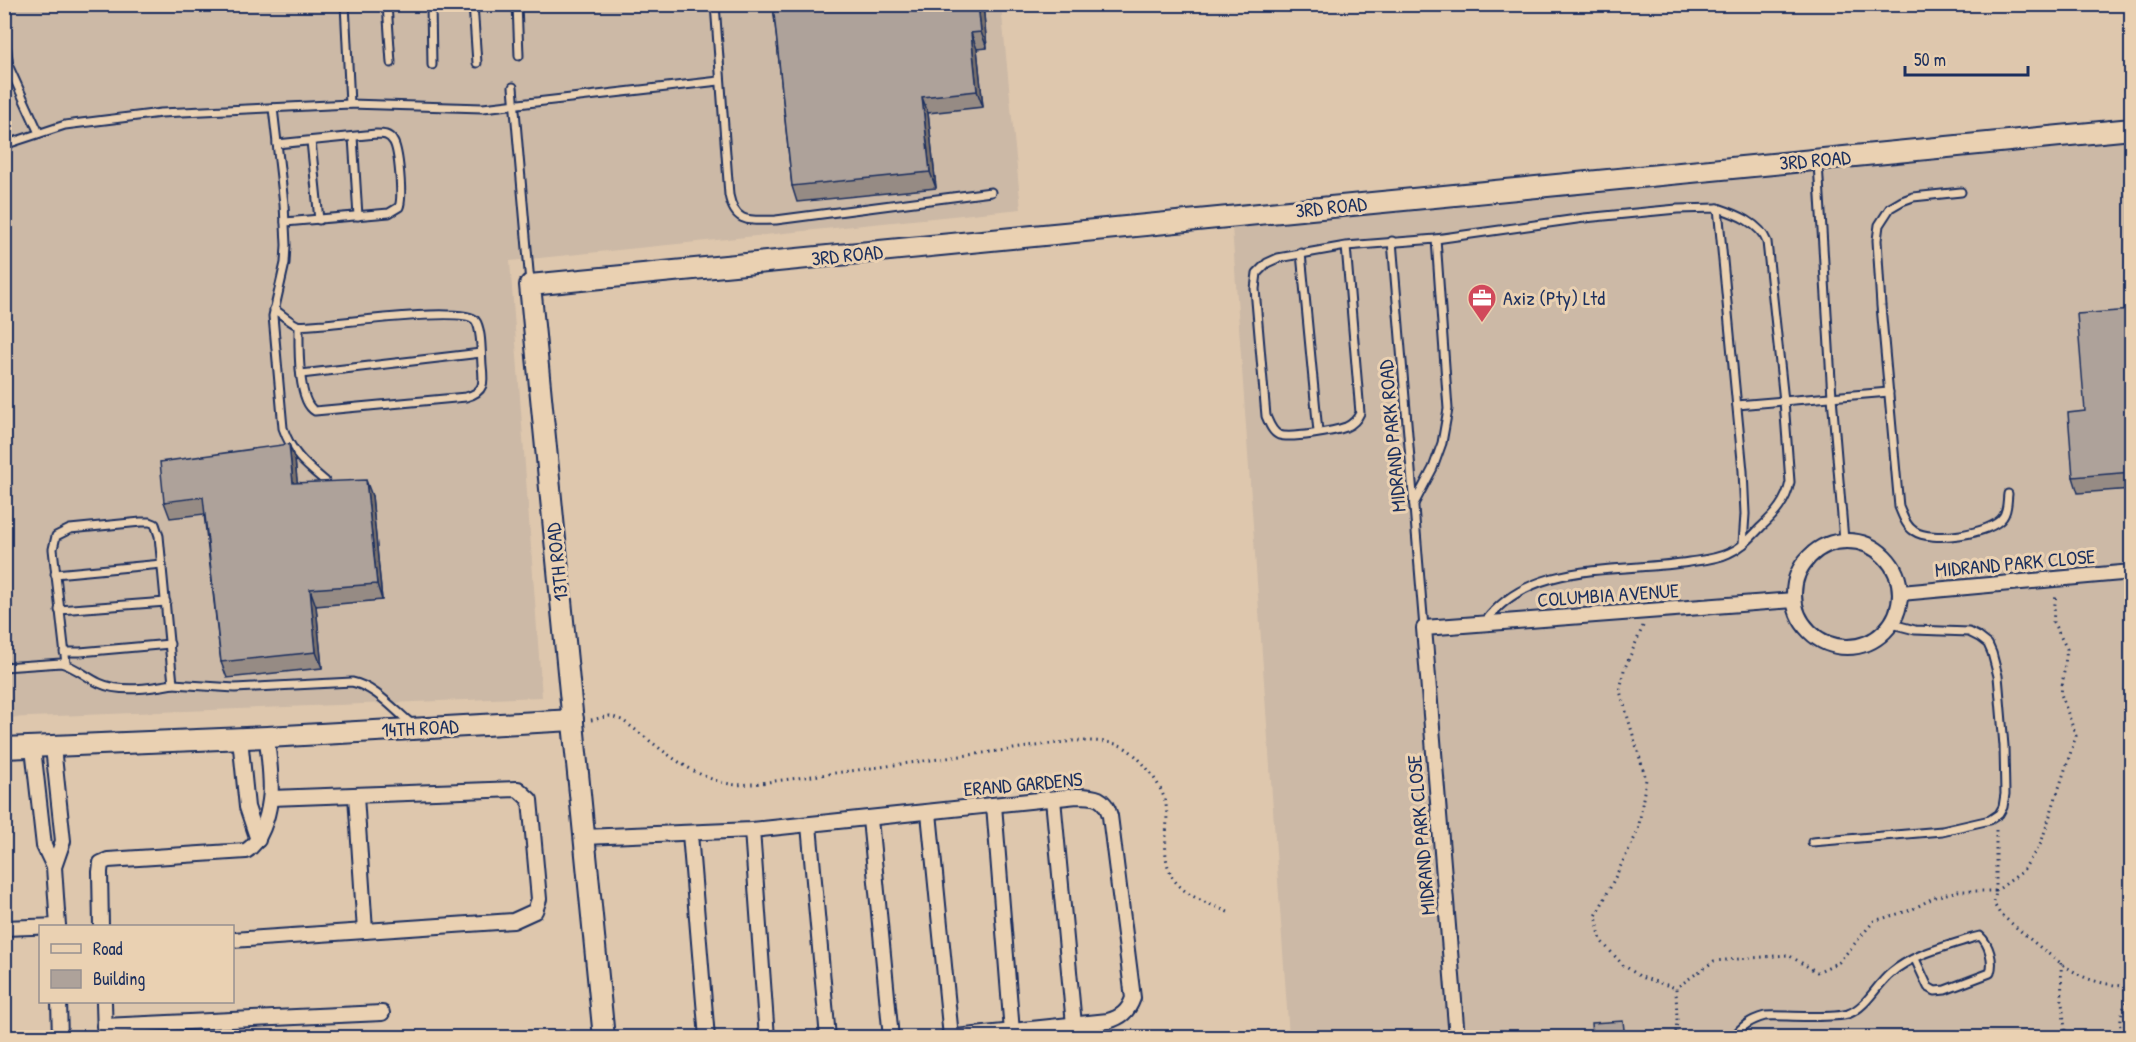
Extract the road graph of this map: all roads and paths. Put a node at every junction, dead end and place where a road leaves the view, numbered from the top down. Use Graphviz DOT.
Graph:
graph roads {
  1 [pos="345,4"];
  2 [pos="387,4"];
  3 [pos="431,4"];
  4 [pos="473,4"];
  5 [pos="517,4"];
  6 [pos="715,4"];
  7 [pos="4,27"];
  8 [pos="519,56"];
  9 [pos="391,63"];
  10 [pos="477,63"];
  11 [pos="432,65"];
  12 [pos="719,81"];
  13 [pos="513,87"];
  14 [pos="350,104"];
  15 [pos="514,105"];
  16 [pos="273,108"];
  17 [pos="2132,129"];
  18 [pos="39,133"];
  19 [pos="353,137"];
  20 [pos="311,141"];
  21 [pos="277,144"];
  22 [pos="4,145"];
  23 [pos="1818,160"];
  24 [pos="991,192"];
  25 [pos="1960,192"];
  26 [pos="1718,208"];
  27 [pos="358,216"];
  28 [pos="319,220"];
  29 [pos="285,222"];
  30 [pos="1436,239"];
  31 [pos="1392,241"];
  32 [pos="1346,246"];
  33 [pos="1301,253"];
  34 [pos="530,285"];
  35 [pos="274,309"];
  36 [pos="298,326"];
  37 [pos="481,353"];
  38 [pos="301,374"];
  39 [pos="1888,392"];
  40 [pos="1832,397"];
  41 [pos="1784,401"];
  42 [pos="1737,405"];
  43 [pos="1318,432"];
  44 [pos="325,481"];
  45 [pos="2008,494"];
  46 [pos="1414,504"];
  47 [pos="1844,540"];
  48 [pos="1743,544"];
  49 [pos="162,564"];
  50 [pos="2132,572"];
  51 [pos="55,574"];
  52 [pos="2066,591"];
  53 [pos="1901,593"];
  54 [pos="1794,600"];
  55 [pos="166,603"];
  56 [pos="59,610"];
  57 [pos="1650,611"];
  58 [pos="1483,624"];
  59 [pos="1892,624"];
  60 [pos="1424,628"];
  61 [pos="170,644"];
  62 [pos="64,652"];
  63 [pos="66,664"];
  64 [pos="4,667"];
  65 [pos="173,684"];
  66 [pos="573,723"];
  67 [pos="417,728"];
  68 [pos="267,737"];
  69 [pos="240,738"];
  70 [pos="43,747"];
  71 [pos="4,748"];
  72 [pos="356,796"];
  73 [pos="271,798"];
  74 [pos="1053,799"];
  75 [pos="994,805"];
  76 [pos="929,813"];
  77 [pos="1996,816"];
  78 [pos="870,819"];
  79 [pos="809,825"];
  80 [pos="752,831"];
  81 [pos="690,834"];
  82 [pos="584,837"];
  83 [pos="258,840"];
  84 [pos="1812,842"];
  85 [pos="54,867"];
  86 [pos="1996,891"];
  87 [pos="1230,913"];
  88 [pos="58,925"];
  89 [pos="101,925"];
  90 [pos="39,927"];
  91 [pos="4,928"];
  92 [pos="365,931"];
  93 [pos="234,940"];
  94 [pos="1915,959"];
  95 [pos="2061,963"];
  96 [pos="2132,987"];
  97 [pos="1676,988"];
  98 [pos="2132,995"];
  99 [pos="60,1003"];
  100 [pos="104,1003"];
  101 [pos="382,1013"];
  102 [pos="1074,1025"];
  103 [pos="104,1032"];
  104 [pos="1012,1032"];
  105 [pos="951,1037"];
  106 [pos="60,1038"];
  107 [pos="604,1038"];
  108 [pos="707,1038"];
  109 [pos="767,1038"];
  110 [pos="828,1038"];
  111 [pos="891,1038"];
  112 [pos="946,1038"];
  113 [pos="1457,1038"];
  114 [pos="1675,1038"];
  115 [pos="1733,1038"];
  116 [pos="2066,1038"];
  117 [pos="2122,1038"];
  1 -- 14 [label="lane"];
  2 -- 9 [label="lane"];
  3 -- 11 [label="lane"];
  4 -- 10 [label="lane"];
  5 -- 8 [label="lane"];
  6 -- 12 [label="lane"];
  7 -- 18 [label="lane"];
  12 -- 15 [label="lane"];
  12 -- 24 [label="lane"];
  13 -- 15 [label="lane, 13TH ROAD"];
  14 -- 15 [label="lane"];
  14 -- 16 [label="lane"];
  15 -- 34 [label="lane, 13TH ROAD"];
  16 -- 18 [label="lane"];
  16 -- 21 [label="lane"];
  17 -- 23 [label="street, 3RD ROAD"];
  18 -- 22 [label="lane"];
  19 -- 20 [label="lane"];
  19 -- 27 [label="lane"];
  19 -- 27 [label="lane"];
  20 -- 21 [label="lane"];
  20 -- 28 [label="lane"];
  21 -- 29 [label="lane"];
  23 -- 34 [label="street, 3RD ROAD"];
  23 -- 40 [label="lane"];
  25 -- 39 [label="lane"];
  26 -- 30 [label="lane"];
  26 -- 41 [label="lane"];
  26 -- 42 [label="lane"];
  27 -- 28 [label="lane"];
  28 -- 29 [label="lane"];
  29 -- 35 [label="lane"];
  30 -- 31 [label="lane"];
  30 -- 46 [label="lane"];
  31 -- 32 [label="lane"];
  31 -- 46 [label="lane, MIDRAND PARK ROAD"];
  32 -- 33 [label="lane"];
  32 -- 43 [label="lane"];
  33 -- 43 [label="lane"];
  33 -- 43 [label="lane"];
  34 -- 66 [label="street, 13TH ROAD"];
  35 -- 36 [label="lane"];
  35 -- 44 [label="lane"];
  36 -- 37 [label="lane"];
  36 -- 38 [label="lane"];
  37 -- 38 [label="lane"];
  37 -- 38 [label="lane"];
  39 -- 40 [label="lane"];
  39 -- 45 [label="lane"];
  40 -- 41 [label="lane"];
  40 -- 47 [label="lane"];
  41 -- 42 [label="lane"];
  41 -- 48 [label="lane"];
  42 -- 48 [label="lane"];
  46 -- 60 [label="lane, MIDRAND PARK ROAD"];
  47 -- 53 [label="street"];
  47 -- 54 [label="street"];
  48 -- 58 [label="lane"];
  49 -- 51 [label="lane"];
  49 -- 51 [label="lane"];
  49 -- 55 [label="lane"];
  50 -- 53 [label="street, MIDRAND PARK CLOSE"];
  51 -- 56 [label="lane"];
  52 -- 86 [label="path"];
  53 -- 59 [label="street"];
  54 -- 57 [label="street, COLUMBIA AVENUE"];
  54 -- 59 [label="street"];
  55 -- 56 [label="lane"];
  55 -- 61 [label="lane"];
  56 -- 62 [label="lane"];
  57 -- 58 [label="street, COLUMBIA AVENUE"];
  57 -- 97 [label="path"];
  58 -- 60 [label="street, COLUMBIA AVENUE"];
  59 -- 77 [label="lane"];
  60 -- 113 [label="street, MIDRAND PARK CLOSE"];
  61 -- 62 [label="lane"];
  61 -- 65 [label="lane"];
  62 -- 63 [label="lane"];
  63 -- 64 [label="lane"];
  63 -- 65 [label="lane"];
  65 -- 67 [label="lane"];
  66 -- 67 [label="street, 14TH ROAD"];
  66 -- 82 [label="street, 13TH ROAD"];
  66 -- 87 [label="path"];
  67 -- 68 [label="street, 14TH ROAD"];
  68 -- 69 [label="street, 14TH ROAD"];
  68 -- 73 [label="street"];
  69 -- 70 [label="street, 14TH ROAD"];
  69 -- 83 [label="street"];
  70 -- 71 [label="street, 14TH ROAD"];
  70 -- 85 [label="street"];
  70 -- 85 [label="street"];
  72 -- 73 [label="street"];
  72 -- 92 [label="street"];
  72 -- 92 [label="street"];
  73 -- 83 [label="street"];
  74 -- 75 [label="street, ERAND GARDENS"];
  74 -- 102 [label="street"];
  74 -- 102 [label="street, ERAND GARDENS"];
  75 -- 76 [label="street, ERAND GARDENS"];
  75 -- 104 [label="street"];
  76 -- 78 [label="street, ERAND GARDENS"];
  76 -- 105 [label="street"];
  77 -- 84 [label="lane"];
  77 -- 86 [label="path"];
  78 -- 79 [label="street, ERAND GARDENS"];
  78 -- 111 [label="street"];
  79 -- 80 [label="street, ERAND GARDENS"];
  79 -- 110 [label="street"];
  80 -- 81 [label="street, ERAND GARDENS"];
  80 -- 109 [label="street"];
  81 -- 82 [label="street, ERAND GARDENS"];
  81 -- 108 [label="street"];
  82 -- 107 [label="street, 13TH ROAD"];
  83 -- 89 [label="street"];
  85 -- 88 [label="street"];
  86 -- 95 [label="path"];
  86 -- 97 [label="path"];
  90 -- 91 [label="street"];
  92 -- 93 [label="street"];
  94 -- 94 [label="lane"];
  94 -- 115 [label="lane"];
  95 -- 96 [label="path"];
  95 -- 116 [label="path"];
  97 -- 114 [label="path"];
  98 -- 117 [label="path"];
  99 -- 106 [label="street"];
  100 -- 103 [label="street"];
  101 -- 103 [label="street"];
  102 -- 104 [label="street, ERAND GARDENS"];
  104 -- 105 [label="street, ERAND GARDENS"];
  105 -- 112 [label="street, ERAND GARDENS"];
}
